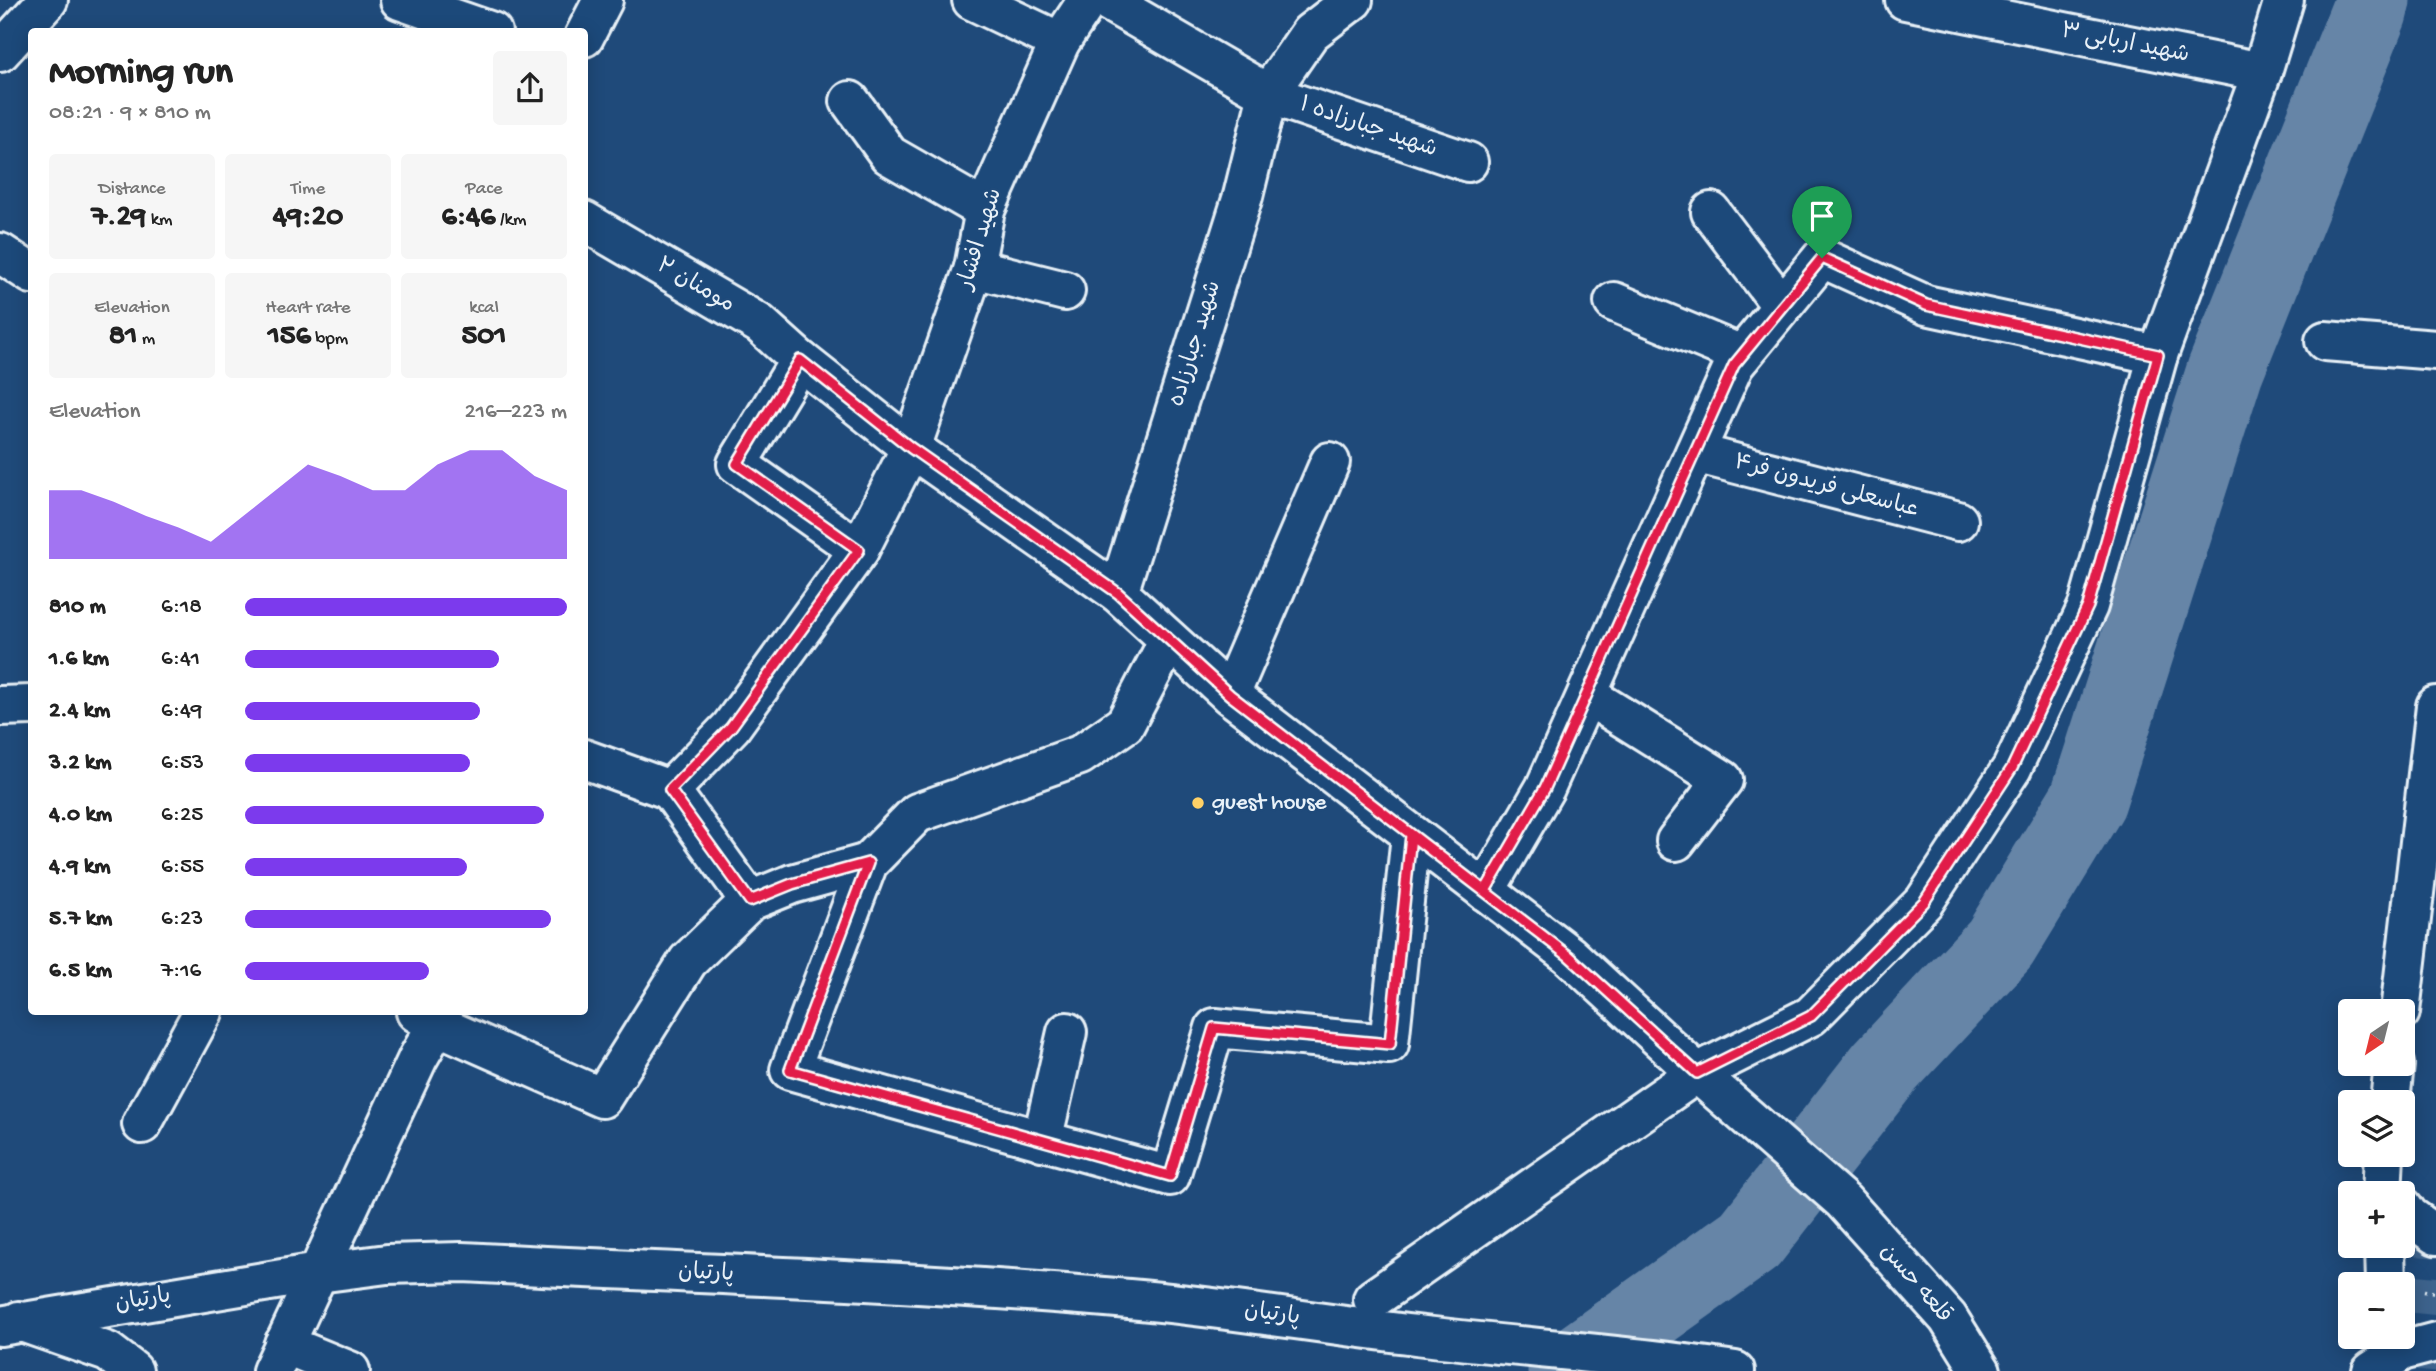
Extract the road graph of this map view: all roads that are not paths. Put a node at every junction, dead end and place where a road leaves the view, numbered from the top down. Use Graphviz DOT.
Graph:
graph roads {
  1 [pos="48,0"];
  2 [pos="400,0"];
  3 [pos="603,0"];
  4 [pos="972,0"];
  5 [pos="1088,0"];
  6 [pos="1106,0"];
  7 [pos="1353,0"];
  8 [pos="1905,0"];
  9 [pos="2284,0"];
  10 [pos="480,28"];
  11 [pos="588,29"];
  12 [pos="1060,42"];
  13 [pos="0,52"];
  14 [pos="2262,72"];
  15 [pos="1268,94"];
  16 [pos="850,102"];
  17 [pos="1468,162"];
  18 [pos="985,210"];
  19 [pos="1711,212"];
  20 [pos="588,223"];
  21 [pos="0,253"];
  22 [pos="975,268"];
  23 [pos="28,271"];
  24 [pos="1065,291"];
  25 [pos="1614,302"];
  26 [pos="1782,306"];
  27 [pos="2325,341"];
  28 [pos="2436,349"];
  29 [pos="1742,355"];
  30 [pos="2158,355"];
  31 [pos="800,360"];
  32 [pos="911,448"];
  33 [pos="1695,453"];
  34 [pos="1330,462"];
  35 [pos="1958,521"];
  36 [pos="859,550"];
  37 [pos="1118,593"];
  38 [pos="1169,640"];
  39 [pos="1230,695"];
  40 [pos="1587,695"];
  41 [pos="28,705"];
  42 [pos="0,706"];
  43 [pos="2436,706"];
  44 [pos="588,760"];
  45 [pos="670,790"];
  46 [pos="1411,835"];
  47 [pos="1676,841"];
  48 [pos="868,863"];
  49 [pos="1485,891"];
  50 [pos="750,901"];
  51 [pos="2402,999"];
  52 [pos="201,1015"];
  53 [pos="426,1018"];
  54 [pos="1067,1032"];
  55 [pos="1697,1073"];
  56 [pos="142,1124"];
  57 [pos="1042,1141"];
  58 [pos="2415,1220"];
  59 [pos="2436,1235"];
  60 [pos="318,1273"];
  61 [pos="1373,1299"];
  62 [pos="9,1323"];
  63 [pos="2436,1342"];
  64 [pos="2373,1349"];
  65 [pos="278,1357"];
  66 [pos="133,1371"];
  67 [pos="350,1371"];
  68 [pos="1735,1371"];
  69 [pos="1981,1371"];
  70 [pos="2369,1371"];
  1 -- 13 [label="street"];
  2 -- 10 [label="street"];
  3 -- 11 [label="street"];
  4 -- 12 [label="street"];
  5 -- 12 [label="street, شهید افشار"];
  6 -- 15 [label="street, ۱ شهید جبارزاده"];
  7 -- 15 [label="street"];
  8 -- 14 [label="street, شهید اربابی ۳"];
  9 -- 14 [label="street"];
  12 -- 18 [label="street, شهید افشار"];
  14 -- 30 [label="street"];
  15 -- 17 [label="street, ۱ شهید جبارزاده"];
  15 -- 37 [label="street, شهید جبارزاده"];
  16 -- 18 [label="street"];
  18 -- 22 [label="street, شهید افشار"];
  19 -- 26 [label="street"];
  20 -- 31 [label="street, ۲ مومنان"];
  21 -- 23 [label="street"];
  22 -- 24 [label="street"];
  22 -- 32 [label="street, شهید افشار"];
  25 -- 29 [label="street"];
  26 -- 29 [label="street"];
  26 -- 30 [label="street"];
  27 -- 28 [label="street"];
  29 -- 33 [label="street"];
  30 -- 55 [label="street"];
  31 -- 32 [label="street"];
  31 -- 36 [label="street"];
  32 -- 36 [label="street, شهید افشار"];
  32 -- 37 [label="street"];
  33 -- 35 [label="street, عباسعلی فریدون فر۴"];
  33 -- 40 [label="street"];
  34 -- 39 [label="street"];
  36 -- 45 [label="street, شهید افشار"];
  37 -- 38 [label="street"];
  38 -- 39 [label="street"];
  38 -- 48 [label="street"];
  39 -- 46 [label="street"];
  40 -- 47 [label="street"];
  40 -- 49 [label="street"];
  41 -- 42 [label="street"];
  43 -- 51 [label="street"];
  44 -- 45 [label="street"];
  45 -- 50 [label="street"];
  46 -- 49 [label="street"];
  46 -- 57 [label="street"];
  48 -- 50 [label="street"];
  48 -- 57 [label="street"];
  49 -- 55 [label="street"];
  50 -- 53 [label="street"];
  52 -- 56 [label="street"];
  53 -- 60 [label="street"];
  54 -- 57 [label="street"];
  55 -- 61 [label="street"];
  55 -- 69 [label="street, قلعه حسن"];
  58 -- 59 [label="street"];
  60 -- 62 [label="street, پارتیان"];
  60 -- 65 [label="street"];
  60 -- 68 [label="street, پارتیان"];
  62 -- 66 [label="street"];
  63 -- 70 [label="street"];
  64 -- 70 [label="street"];
  65 -- 67 [label="street"];
}
